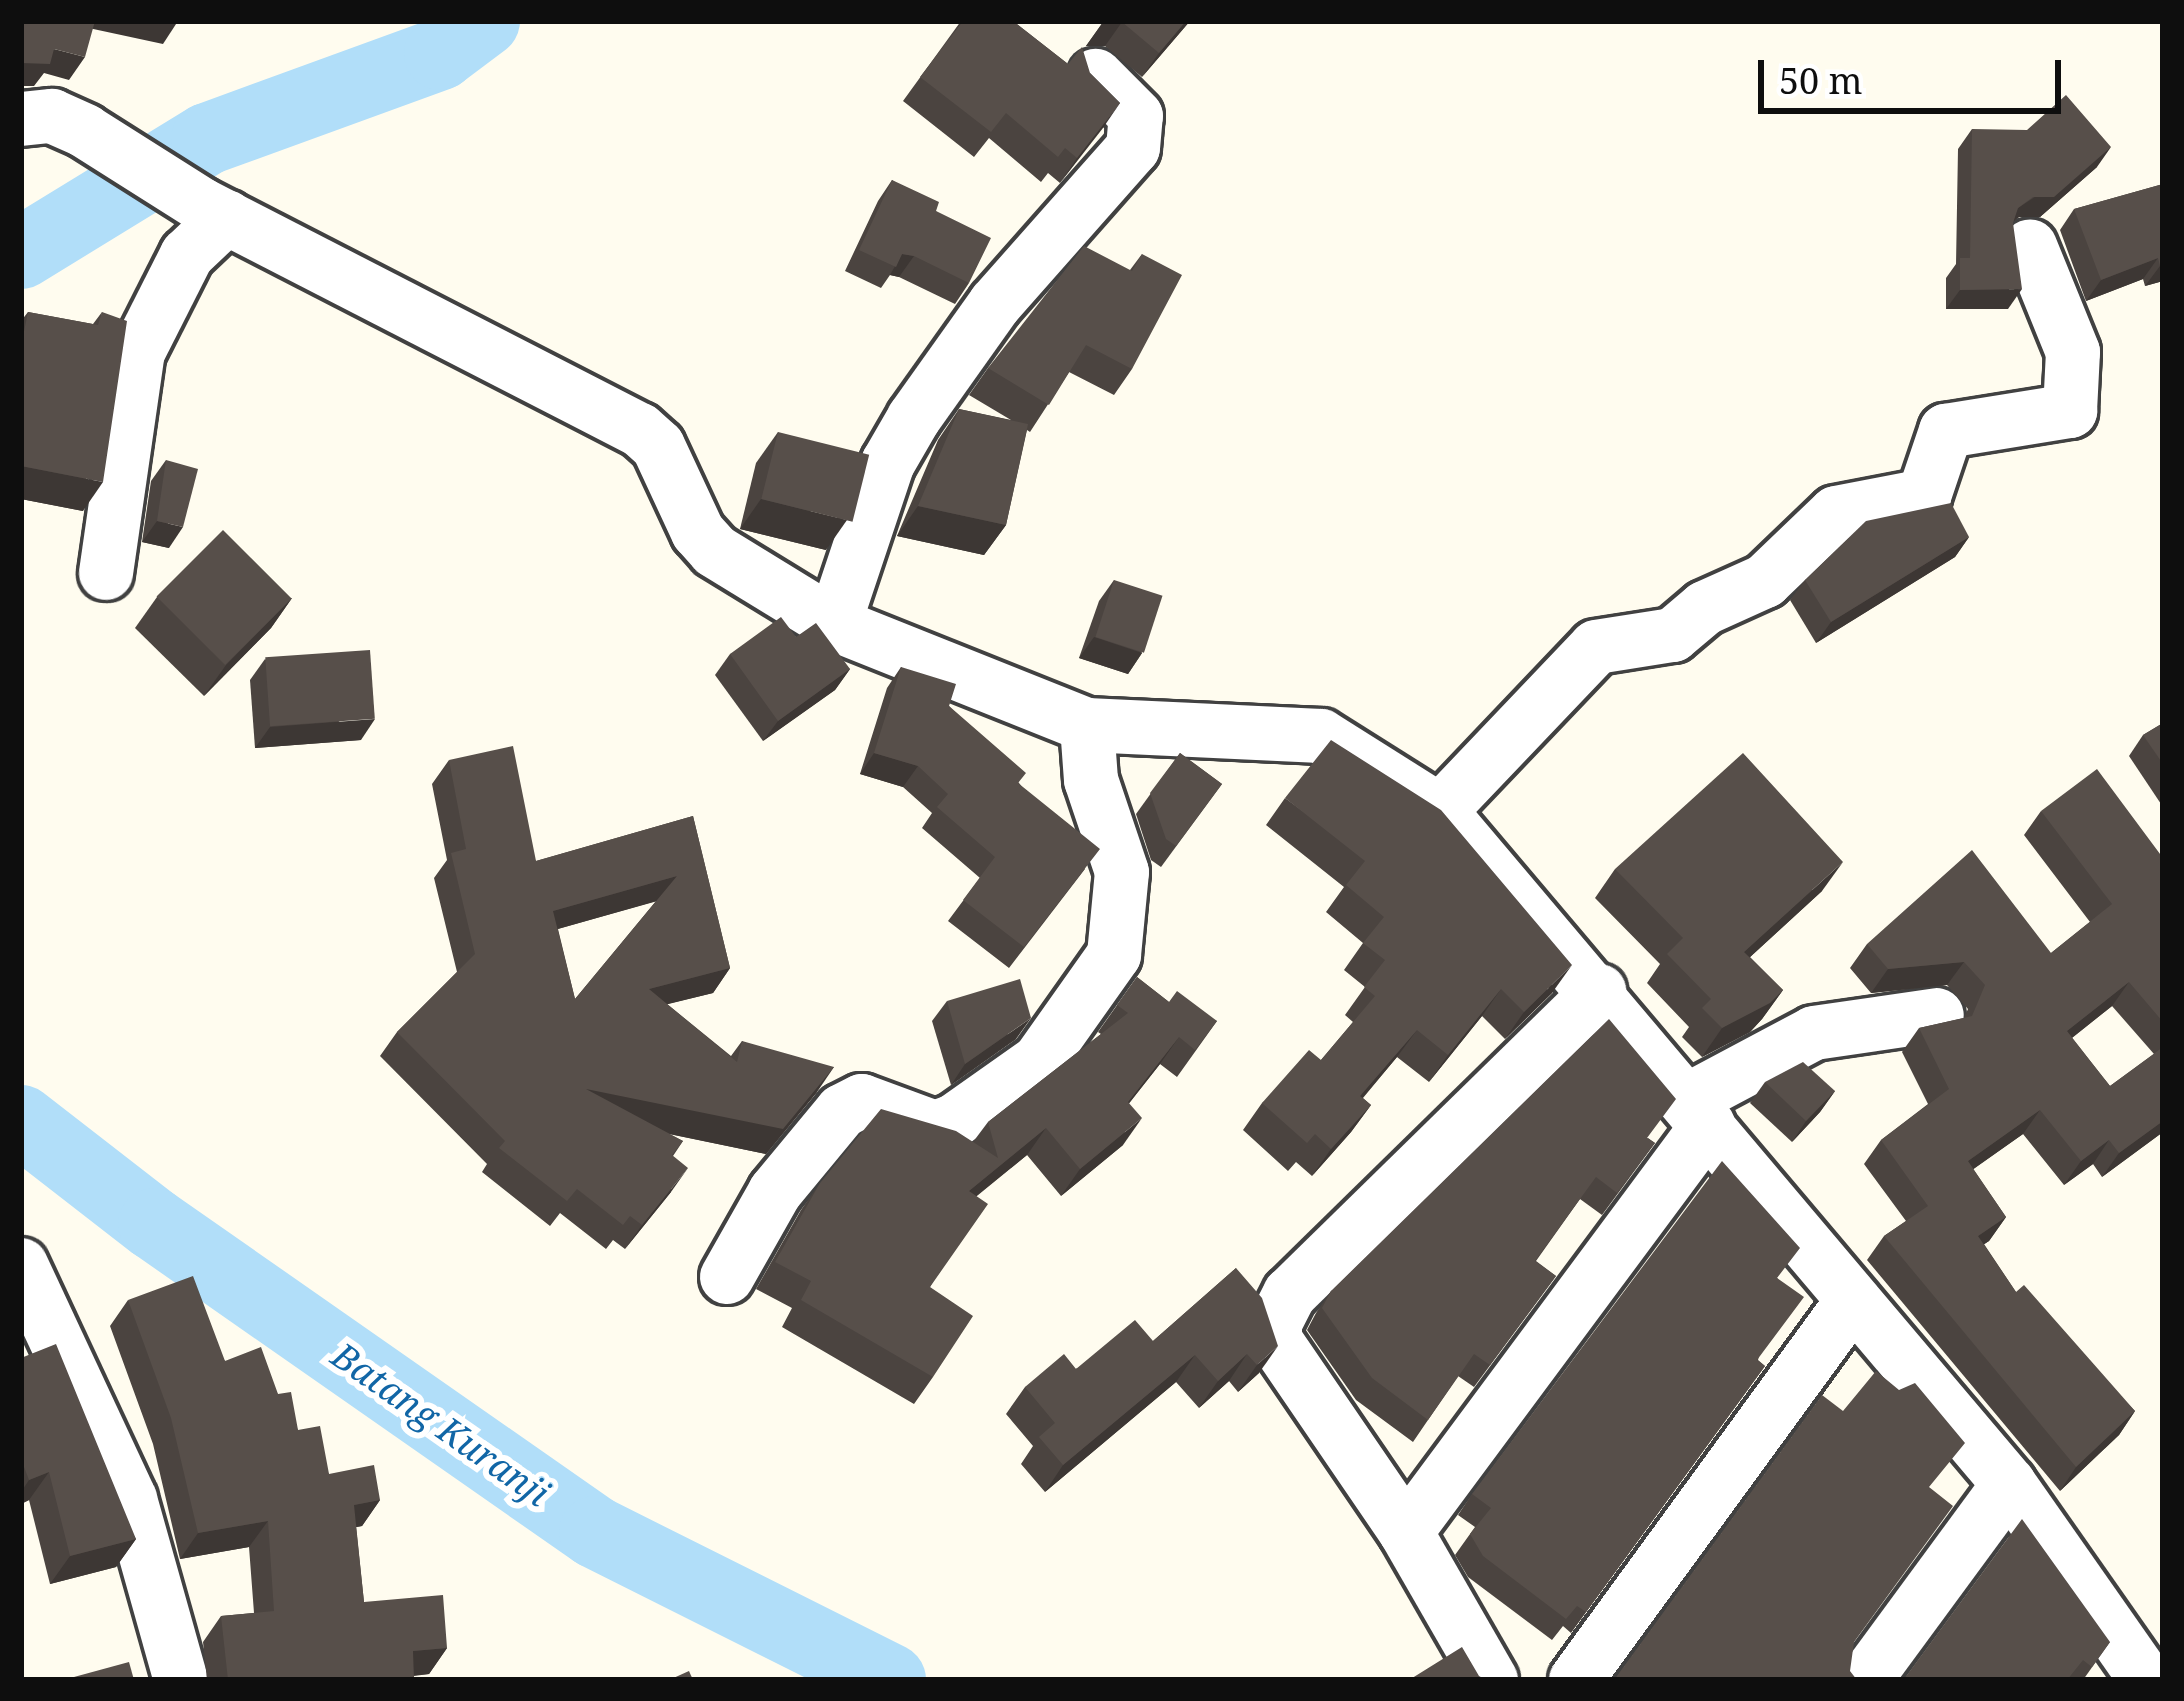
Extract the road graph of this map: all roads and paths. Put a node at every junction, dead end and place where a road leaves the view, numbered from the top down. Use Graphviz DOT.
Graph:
graph roads {
  1 [pos="1096,76"];
  2 [pos="21,118"];
  3 [pos="214,211"];
  4 [pos="2030,246"];
  5 [pos="106,573"];
  6 [pos="834,624"];
  7 [pos="1087,725"];
  8 [pos="1440,811"];
  9 [pos="1599,991"];
  10 [pos="1937,1015"];
  11 [pos="1699,1112"];
  12 [pos="21,1265"];
  13 [pos="727,1277"];
  14 [pos="1850,1304"];
  15 [pos="2009,1484"];
  16 [pos="1406,1532"];
  17 [pos="2136,1675"];
  18 [pos="181,1680"];
  19 [pos="1491,1680"];
  20 [pos="1576,1680"];
  21 [pos="1864,1680"];
  1 -- 6 [label="street"];
  2 -- 3 [label="street"];
  3 -- 5 [label="street"];
  3 -- 6 [label="street"];
  4 -- 8 [label="street"];
  6 -- 7 [label="street"];
  7 -- 8 [label="street"];
  7 -- 13 [label="street"];
  8 -- 9 [label="street"];
  9 -- 11 [label="street"];
  9 -- 16 [label="street"];
  10 -- 11 [label="street"];
  11 -- 14 [label="street"];
  11 -- 16 [label="street"];
  12 -- 18 [label="street"];
  14 -- 15 [label="street"];
  14 -- 20 [label="street"];
  15 -- 17 [label="street"];
  15 -- 21 [label="street"];
  16 -- 19 [label="street"];
}
